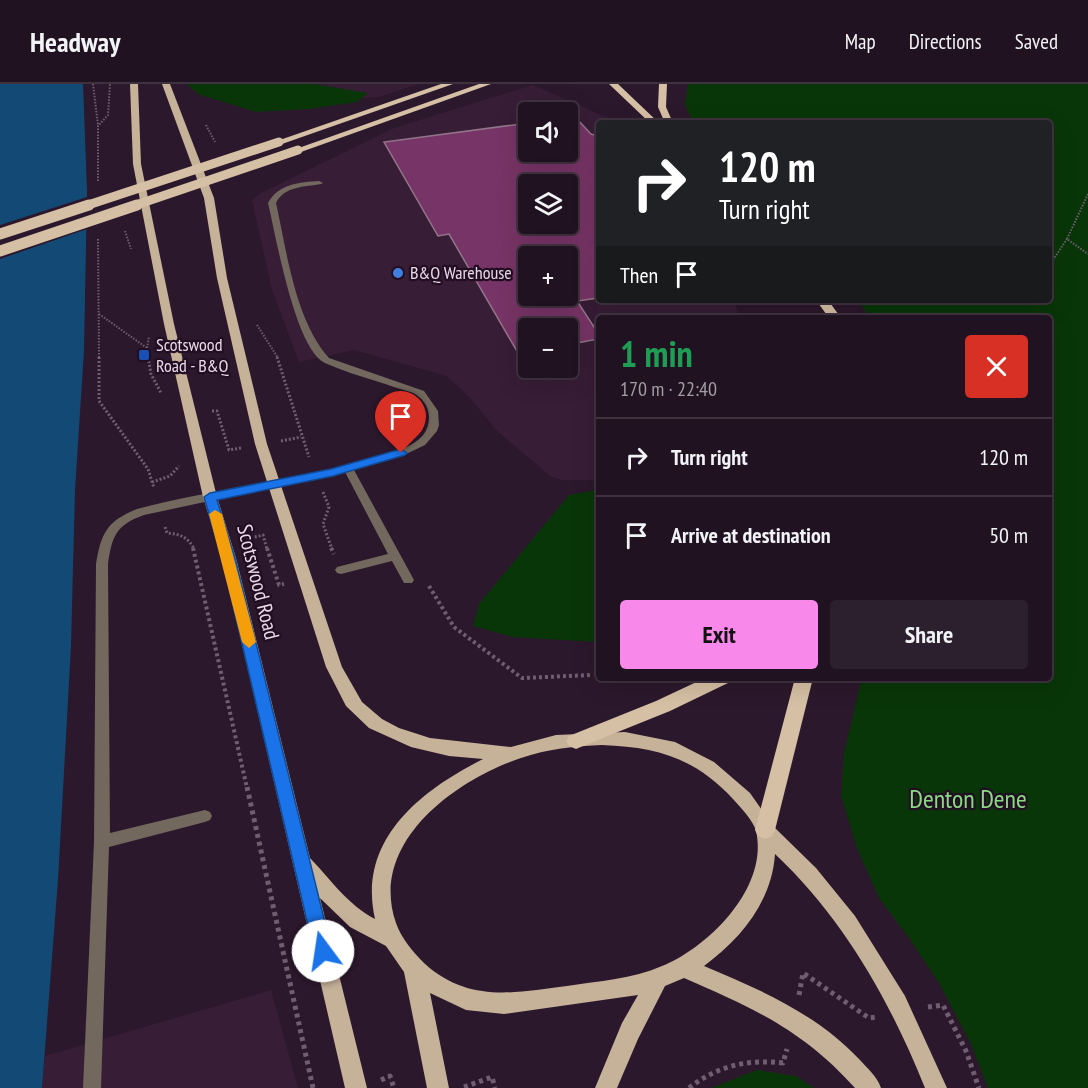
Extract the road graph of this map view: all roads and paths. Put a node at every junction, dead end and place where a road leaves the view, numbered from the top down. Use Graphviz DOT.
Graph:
graph roads {
  1 [pos="93,84"];
  2 [pos="110,84"];
  3 [pos="134,84"];
  4 [pos="166,84"];
  5 [pos="449,84"];
  6 [pos="487,84"];
  7 [pos="613,84"];
  8 [pos="663,84"];
  9 [pos="652,120"];
  10 [pos="668,120"];
  11 [pos="204,122"];
  12 [pos="98,126"];
  13 [pos="219,150"];
  14 [pos="319,183"];
  15 [pos="98,187"];
  16 [pos="1088,194"];
  17 [pos="0,234"];
  18 [pos="98,234"];
  19 [pos="1067,239"];
  20 [pos="0,251"];
  21 [pos="1088,254"];
  22 [pos="1053,260"];
  23 [pos="99,314"];
  24 [pos="254,320"];
  25 [pos="167,402"];
  26 [pos="300,437"];
  27 [pos="180,462"];
  28 [pos="348,468"];
  29 [pos="274,484"];
  30 [pos="210,497"];
  31 [pos="329,507"];
  32 [pos="167,533"];
  33 [pos="225,545"];
  34 [pos="394,556"];
  35 [pos="340,570"];
  36 [pos="304,579"];
  37 [pos="408,580"];
  38 [pos="592,675"];
  39 [pos="716,681"];
  40 [pos="803,681"];
  41 [pos="576,741"];
  42 [pos="511,753"];
  43 [pos="205,816"];
  44 [pos="765,830"];
  45 [pos="102,842"];
  46 [pos="301,860"];
  47 [pos="392,939"];
  48 [pos="683,967"];
  49 [pos="414,968"];
  50 [pos="658,978"];
  51 [pos="901,1011"];
  52 [pos="794,1020"];
  53 [pos="92,1088"];
  54 [pos="313,1088"];
  55 [pos="356,1088"];
  56 [pos="438,1088"];
  57 [pos="462,1088"];
  58 [pos="495,1088"];
  59 [pos="606,1088"];
  60 [pos="689,1088"];
  61 [pos="870,1088"];
  62 [pos="936,1088"];
  63 [pos="979,1088"];
  1 -- 12 [label="path"];
  2 -- 12 [label="path"];
  3 -- 30 [label="main road, Scotswood Road"];
  4 -- 29 [label="main road, Scotswood Road"];
  5 -- 17 [label="highway, bridge"];
  6 -- 20 [label="highway, bridge"];
  7 -- 9 [label="highway"];
  8 -- 10 [label="highway"];
  11 -- 13 [label="path"];
  12 -- 15 [label="path"];
  14 -- 28 [label="lane"];
  16 -- 19 [label="path"];
  18 -- 23 [label="path"];
  19 -- 21 [label="path"];
  19 -- 22 [label="path"];
  23 -- 25 [label="path"];
  23 -- 27 [label="path"];
  24 -- 26 [label="path"];
  28 -- 29 [label="lane"];
  28 -- 34 [label="lane"];
  29 -- 30 [label="lane"];
  29 -- 36 [label="main road, Scotswood Road"];
  30 -- 33 [label="main road, Scotswood Road"];
  30 -- 45 [label="lane"];
  31 -- 35 [label="path"];
  32 -- 54 [label="path"];
  33 -- 36 [label="path"];
  33 -- 46 [label="main road, Scotswood Road"];
  34 -- 35 [label="lane"];
  34 -- 37 [label="lane"];
  36 -- 42 [label="main road, Scotswood Road"];
  37 -- 38 [label="path"];
  39 -- 41 [label="highway"];
  40 -- 44 [label="highway"];
  41 -- 42 [label="main road"];
  41 -- 44 [label="main road"];
  42 -- 47 [label="main road"];
  43 -- 45 [label="lane"];
  44 -- 48 [label="main road"];
  44 -- 51 [label="main road"];
  45 -- 53 [label="lane"];
  46 -- 47 [label="main road"];
  46 -- 55 [label="main road, Scotswood Road"];
  47 -- 49 [label="main road"];
  48 -- 50 [label="main road"];
  48 -- 52 [label="main road"];
  49 -- 50 [label="main road"];
  49 -- 56 [label="main road"];
  50 -- 59 [label="main road"];
  51 -- 52 [label="path"];
  51 -- 62 [label="main road"];
  51 -- 63 [label="path"];
  52 -- 60 [label="path"];
  52 -- 61 [label="main road"];
  57 -- 58 [label="path"];
}
